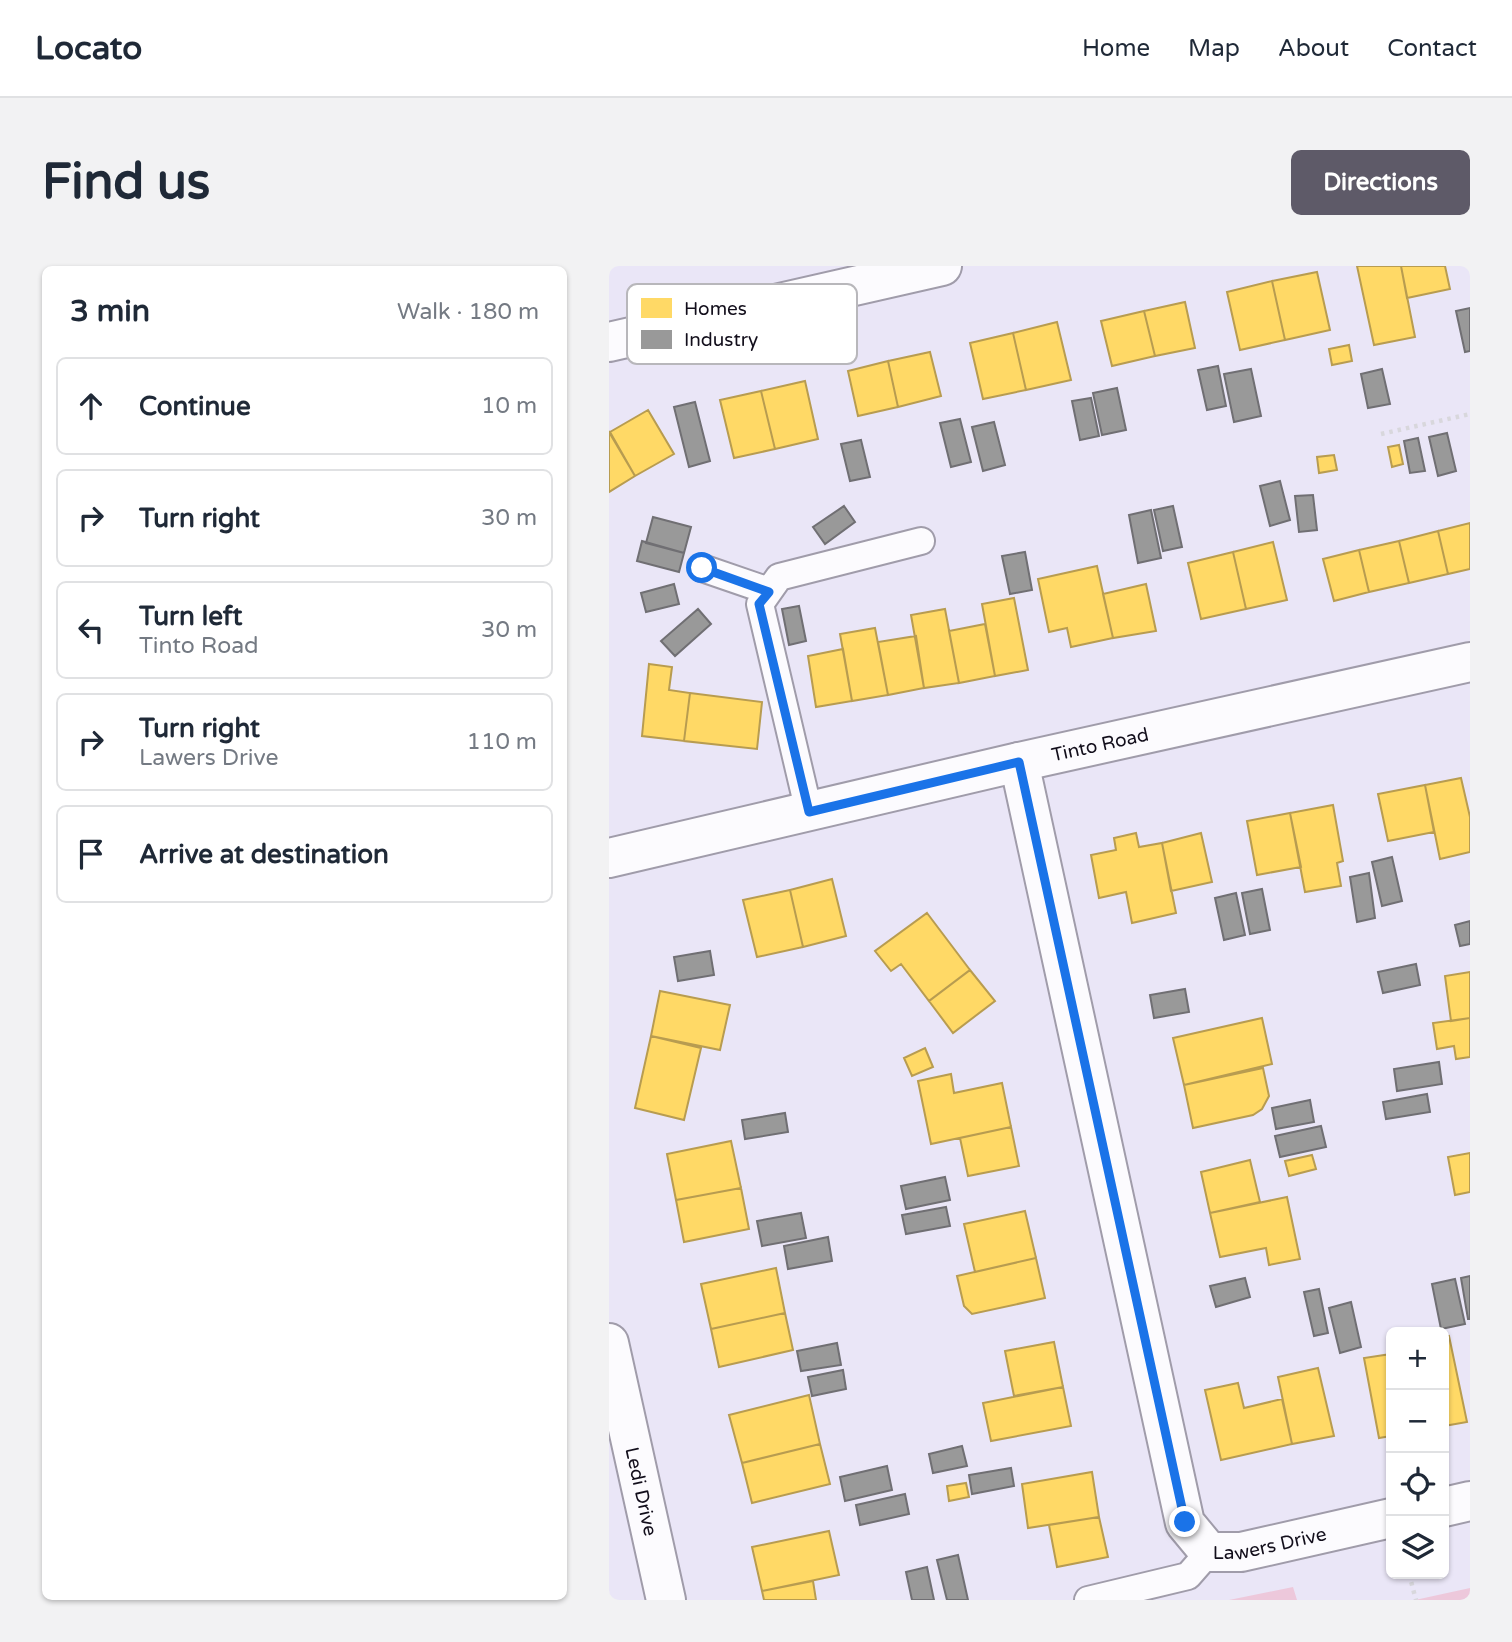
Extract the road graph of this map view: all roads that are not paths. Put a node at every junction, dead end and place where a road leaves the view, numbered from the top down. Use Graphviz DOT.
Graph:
graph roads {
  1 [pos="942,266"];
  2 [pos="857,285"];
  3 [pos="627,338"];
  4 [pos="609,342"];
  5 [pos="921,541"];
  6 [pos="702,568"];
  7 [pos="769,592"];
  8 [pos="1470,662"];
  9 [pos="1019,762"];
  10 [pos="809,812"];
  11 [pos="609,858"];
  12 [pos="609,1343"];
  13 [pos="1470,1502"];
  14 [pos="1449,1506"];
  15 [pos="1386,1519"];
  16 [pos="1209,1552"];
  17 [pos="666,1600"];
  18 [pos="1088,1600"];
  1 -- 2 [label="street"];
  3 -- 4 [label="street"];
  5 -- 7 [label="lane"];
  6 -- 7 [label="lane"];
  7 -- 10 [label="lane"];
  8 -- 9 [label="street, Tinto Road"];
  9 -- 10 [label="street, Tinto Road"];
  9 -- 16 [label="street, Lawers Drive"];
  10 -- 11 [label="street, Tinto Road"];
  12 -- 17 [label="street, Ledi Drive"];
  13 -- 14 [label="street"];
  15 -- 16 [label="street, Lawers Drive"];
  16 -- 18 [label="lane"];
}
